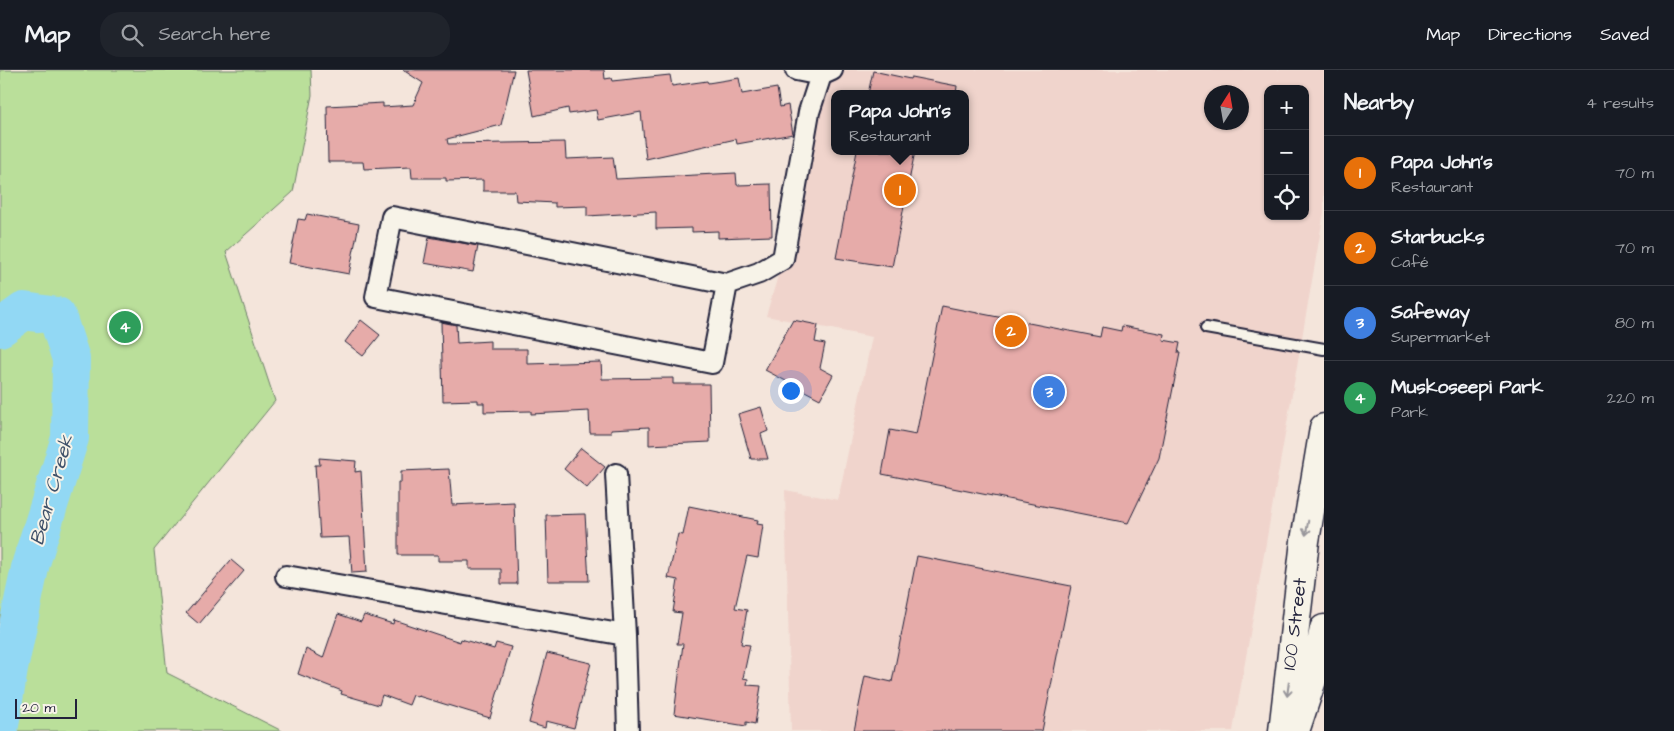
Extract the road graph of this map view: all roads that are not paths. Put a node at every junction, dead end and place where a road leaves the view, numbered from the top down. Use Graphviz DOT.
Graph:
graph roads {
  1 [pos="796,70"];
  2 [pos="827,73"];
  3 [pos="727,284"];
  4 [pos="1206,328"];
  5 [pos="1324,349"];
  6 [pos="1324,428"];
  7 [pos="616,474"];
  8 [pos="286,576"];
  9 [pos="1324,629"];
  10 [pos="625,635"];
  11 [pos="628,731"];
  12 [pos="1283,731"];
  13 [pos="1295,731"];
  1 -- 2 [label="street"];
  2 -- 3 [label="street"];
  3 -- 3 [label="street"];
  4 -- 5 [label="lane"];
  6 -- 12 [label="main road, 100 Street, one-way"];
  7 -- 10 [label="street"];
  8 -- 10 [label="street"];
  9 -- 13 [label="main road, 100 Street"];
  10 -- 11 [label="street"];
}
